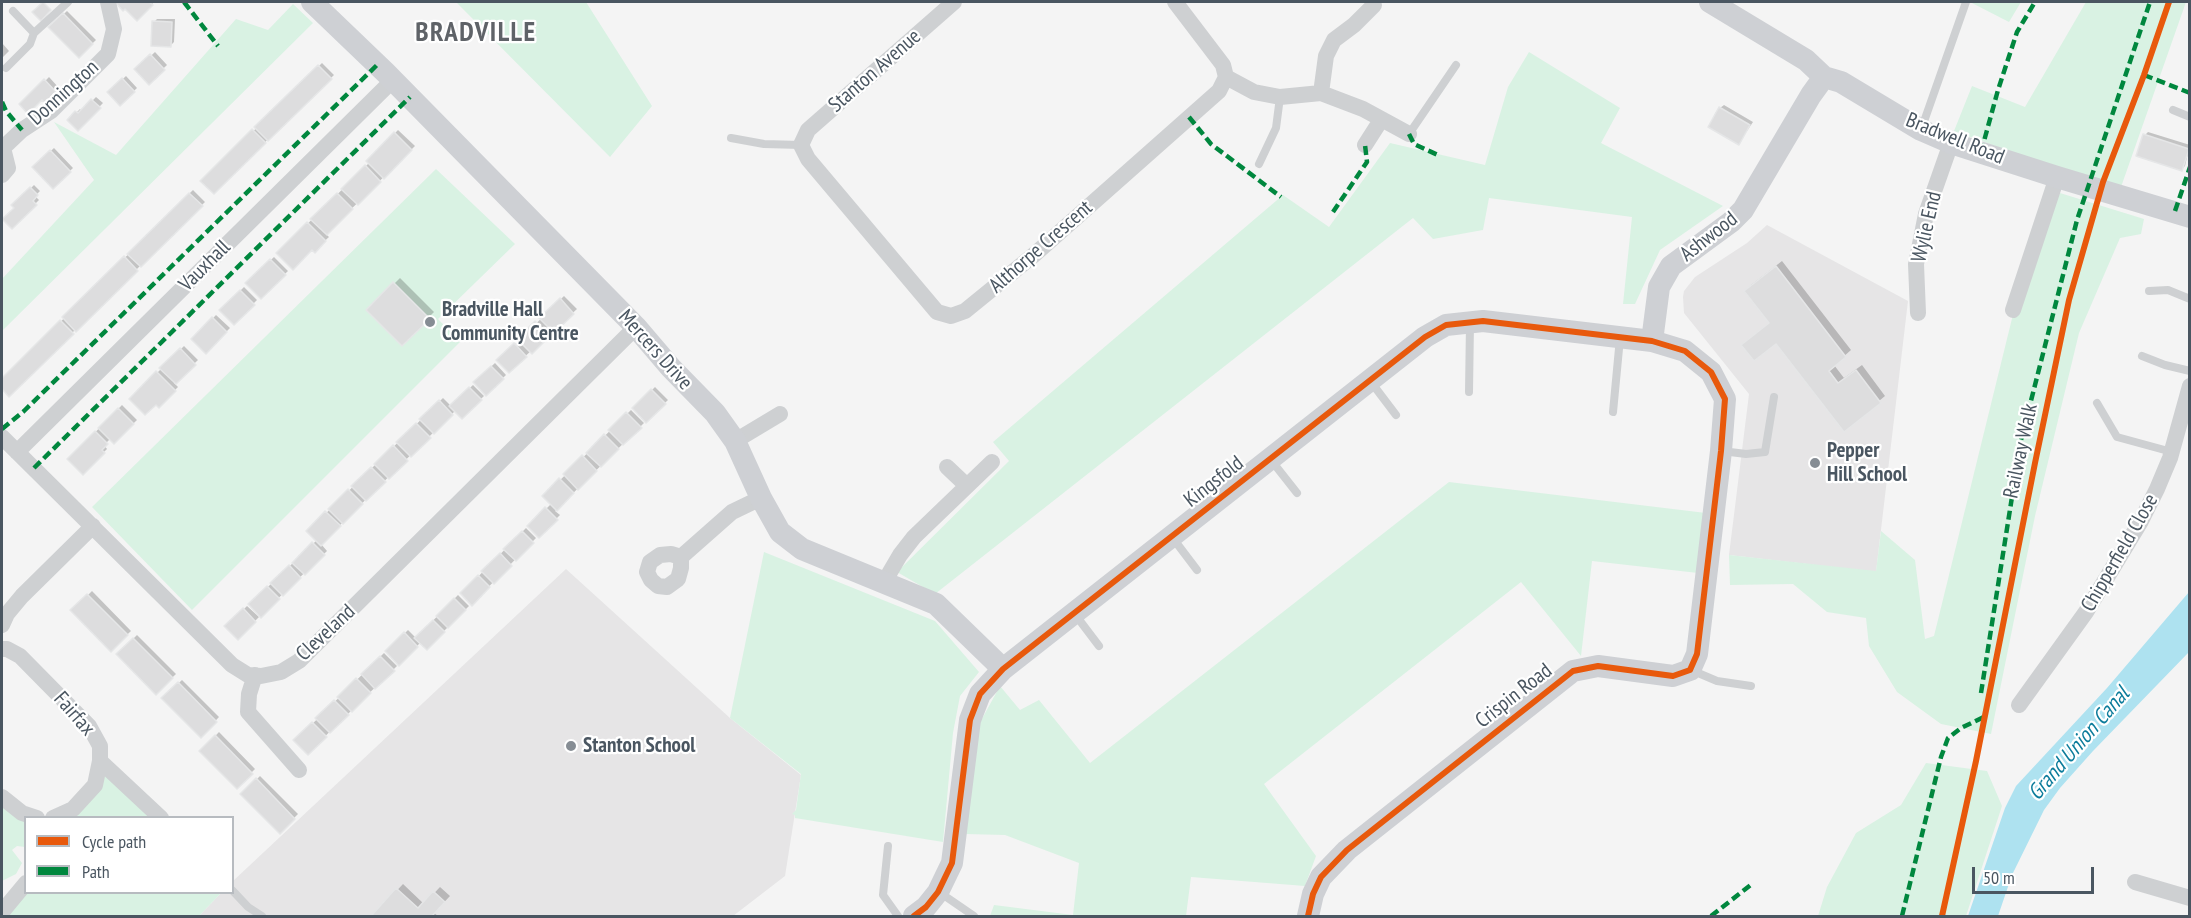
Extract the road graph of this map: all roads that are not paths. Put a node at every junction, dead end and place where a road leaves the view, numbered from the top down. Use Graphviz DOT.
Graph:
graph roads {
  1 [pos="68,2"];
  2 [pos="108,2"];
  3 [pos="312,2"];
  4 [pos="954,2"];
  5 [pos="1175,2"];
  6 [pos="1710,2"];
  7 [pos="1963,2"];
  8 [pos="1374,5"];
  9 [pos="13,11"];
  10 [pos="34,33"];
  11 [pos="1456,65"];
  12 [pos="6,68"];
  13 [pos="1226,77"];
  14 [pos="1824,77"];
  15 [pos="393,80"];
  16 [pos="1321,93"];
  17 [pos="1280,97"];
  18 [pos="2173,110"];
  19 [pos="2190,117"];
  20 [pos="1381,120"];
  21 [pos="1921,130"];
  22 [pos="1409,134"];
  23 [pos="731,138"];
  24 [pos="1951,143"];
  25 [pos="1365,145"];
  26 [pos="801,146"];
  27 [pos="2,148"];
  28 [pos="1259,164"];
  29 [pos="2,175"];
  30 [pos="2065,179"];
  31 [pos="2190,217"];
  32 [pos="2149,291"];
  33 [pos="2190,299"];
  34 [pos="2013,310"];
  35 [pos="1918,313"];
  36 [pos="1470,323"];
  37 [pos="636,327"];
  38 [pos="1620,338"];
  39 [pos="1652,341"];
  40 [pos="2142,356"];
  41 [pos="2190,371"];
  42 [pos="1371,381"];
  43 [pos="2190,386"];
  44 [pos="1469,392"];
  45 [pos="1774,397"];
  46 [pos="2097,403"];
  47 [pos="1613,412"];
  48 [pos="780,414"];
  49 [pos="1396,415"];
  50 [pos="2,437"];
  51 [pos="735,441"];
  52 [pos="1721,451"];
  53 [pos="17,452"];
  54 [pos="2172,452"];
  55 [pos="1271,459"];
  56 [pos="992,462"];
  57 [pos="947,467"];
  58 [pos="966,485"];
  59 [pos="1297,493"];
  60 [pos="761,498"];
  61 [pos="93,526"];
  62 [pos="1172,537"];
  63 [pos="681,557"];
  64 [pos="1197,570"];
  65 [pos="883,584"];
  66 [pos="1074,613"];
  67 [pos="2,625"];
  68 [pos="1099,646"];
  69 [pos="2,649"];
  70 [pos="1003,669"];
  71 [pos="1690,670"];
  72 [pos="255,675"];
  73 [pos="1751,686"];
  74 [pos="2019,705"];
  75 [pos="100,761"];
  76 [pos="299,770"];
  77 [pos="2,797"];
  78 [pos="31,816"];
  79 [pos="57,816"];
  80 [pos="159,816"];
  81 [pos="888,846"];
  82 [pos="2135,882"];
  83 [pos="24,885"];
  84 [pos="234,892"];
  85 [pos="938,892"];
  86 [pos="2190,898"];
  87 [pos="2,912"];
  88 [pos="262,916"];
  89 [pos="898,916"];
  90 [pos="914,916"];
  91 [pos="974,916"];
  92 [pos="1308,916"];
  1 -- 10 [label="lane"];
  2 -- 27 [label="street, Donnington"];
  3 -- 15 [label="street, Mercers Drive"];
  4 -- 26 [label="street, Stanton Avenue"];
  5 -- 13 [label="street"];
  6 -- 14 [label="street, Bradwell Road"];
  7 -- 21 [label="lane"];
  8 -- 16 [label="street"];
  9 -- 10 [label="lane"];
  10 -- 12 [label="lane"];
  11 -- 22 [label="lane"];
  13 -- 17 [label="street"];
  13 -- 26 [label="street, Althorpe Crescent"];
  14 -- 21 [label="street, Bradwell Road"];
  14 -- 39 [label="street, Ashwood"];
  15 -- 37 [label="street, Mercers Drive"];
  15 -- 53 [label="street, Vauxhall"];
  16 -- 17 [label="street"];
  16 -- 20 [label="street"];
  17 -- 28 [label="lane"];
  18 -- 19 [label="lane"];
  20 -- 22 [label="street"];
  20 -- 25 [label="street"];
  21 -- 24 [label="street, Bradwell Road"];
  23 -- 26 [label="lane"];
  24 -- 30 [label="street, Bradwell Road"];
  24 -- 35 [label="street, Wylie End"];
  27 -- 29 [label="street, Donnington"];
  30 -- 31 [label="street, Bradwell Road"];
  30 -- 34 [label="street"];
  32 -- 33 [label="lane"];
  36 -- 38 [label="street, Kingsfold"];
  36 -- 42 [label="street, Kingsfold"];
  36 -- 44 [label="lane"];
  37 -- 51 [label="street, Mercers Drive"];
  37 -- 72 [label="street, Cleveland"];
  38 -- 39 [label="street, Kingsfold"];
  38 -- 47 [label="lane"];
  39 -- 52 [label="street, Kingsfold"];
  40 -- 41 [label="lane"];
  42 -- 49 [label="lane"];
  42 -- 55 [label="street, Kingsfold"];
  43 -- 54 [label="street, Chipperfield Close"];
  45 -- 52 [label="lane"];
  46 -- 54 [label="lane"];
  48 -- 51 [label="street"];
  50 -- 53 [label="street"];
  51 -- 60 [label="street, Mercers Drive"];
  52 -- 71 [label="street"];
  53 -- 61 [label="street"];
  54 -- 74 [label="street, Chipperfield Close"];
  55 -- 59 [label="lane"];
  55 -- 62 [label="street, Kingsfold"];
  56 -- 58 [label="street"];
  57 -- 58 [label="street"];
  58 -- 65 [label="street"];
  60 -- 63 [label="street"];
  60 -- 65 [label="street, Mercers Drive"];
  61 -- 67 [label="street"];
  61 -- 72 [label="street"];
  62 -- 64 [label="lane"];
  62 -- 66 [label="street, Kingsfold"];
  65 -- 70 [label="street, Mercers Drive"];
  66 -- 68 [label="lane"];
  66 -- 70 [label="street, Kingsfold"];
  69 -- 75 [label="street, Fairfax"];
  70 -- 85 [label="street, Kingsfold"];
  71 -- 73 [label="lane"];
  71 -- 92 [label="street, Crispin Road"];
  72 -- 76 [label="street"];
  75 -- 79 [label="street, Fairfax"];
  75 -- 80 [label="street"];
  77 -- 78 [label="street"];
  81 -- 89 [label="lane"];
  82 -- 86 [label="street"];
  83 -- 87 [label="street"];
  84 -- 88 [label="lane"];
  85 -- 90 [label="street, Kingsfold"];
  85 -- 91 [label="lane"];
}
